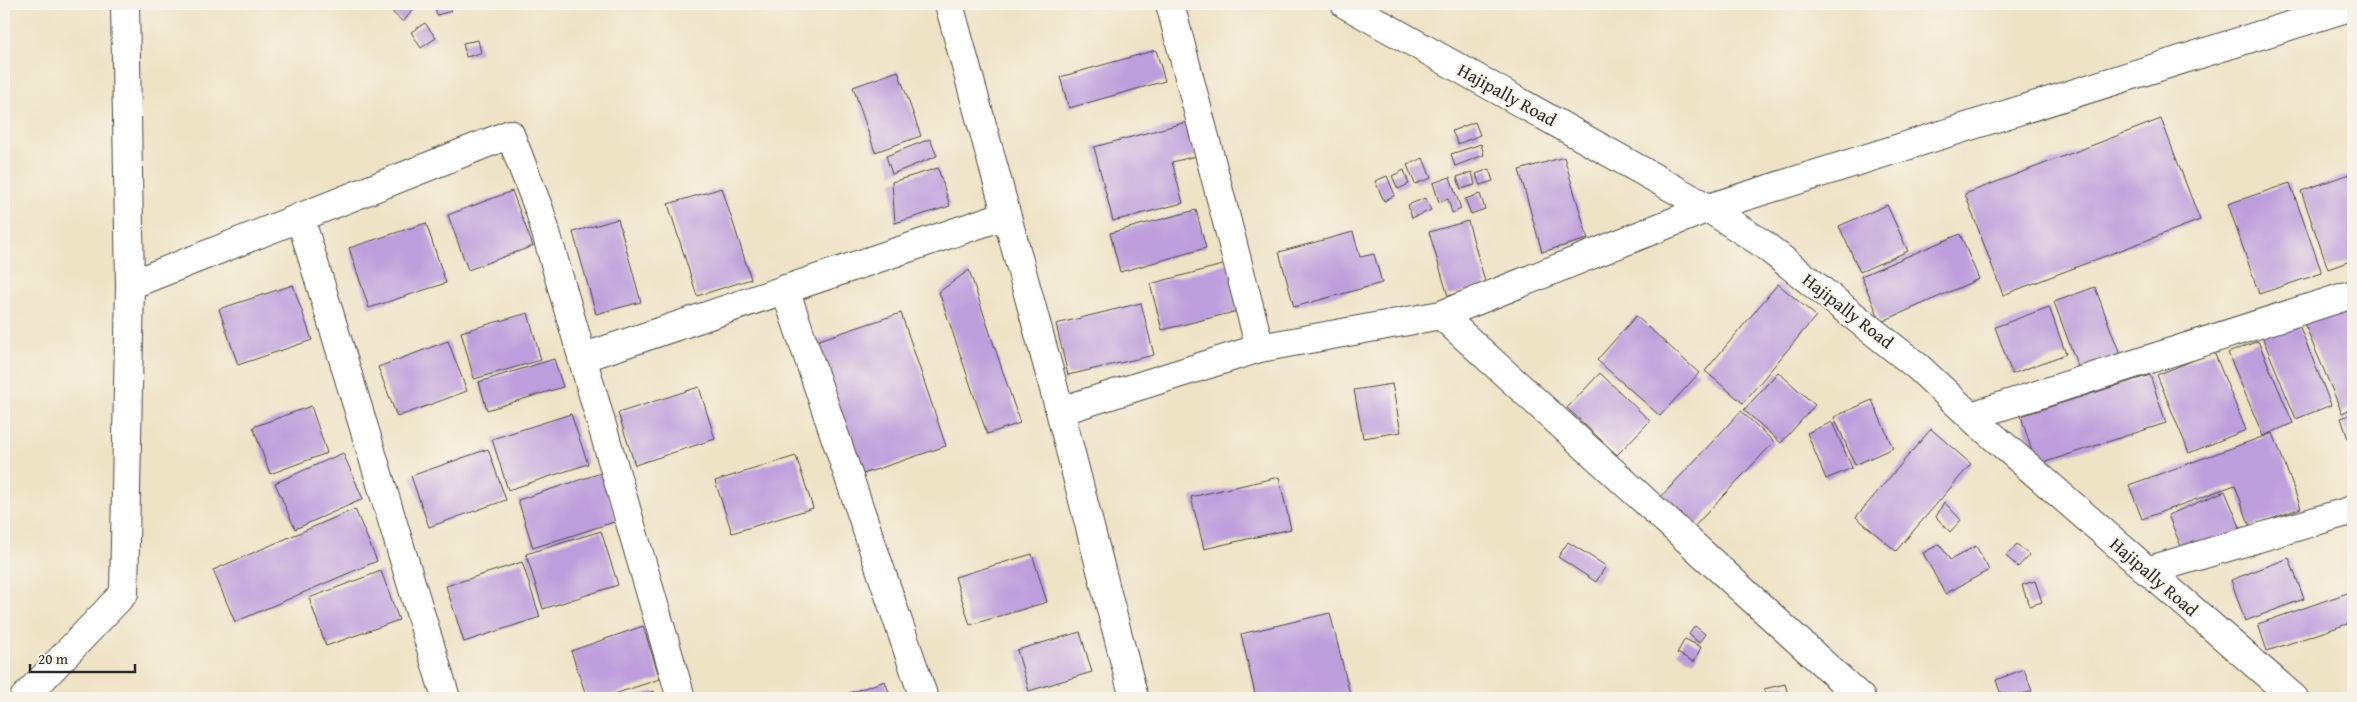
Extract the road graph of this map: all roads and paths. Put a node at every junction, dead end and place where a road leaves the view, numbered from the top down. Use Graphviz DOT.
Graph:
graph roads {
  1 [pos="125,4"];
  2 [pos="949,4"];
  3 [pos="1170,4"];
  4 [pos="1345,4"];
  5 [pos="2352,12"];
  6 [pos="1708,208"];
  7 [pos="1006,215"];
  8 [pos="300,217"];
  9 [pos="130,285"];
  10 [pos="785,290"];
  11 [pos="2353,294"];
  12 [pos="1441,315"];
  13 [pos="1260,348"];
  14 [pos="582,358"];
  15 [pos="1060,411"];
  16 [pos="1971,416"];
  17 [pos="2353,510"];
  18 [pos="2147,571"];
  19 [pos="24,698"];
  20 [pos="446,698"];
  21 [pos="681,698"];
  22 [pos="924,698"];
  23 [pos="1134,698"];
  24 [pos="1861,698"];
  25 [pos="2294,698"];
  1 -- 9 [label="street"];
  2 -- 7 [label="street"];
  3 -- 13 [label="street"];
  4 -- 6 [label="street, Hajipally Road"];
  5 -- 6 [label="street"];
  6 -- 12 [label="street"];
  6 -- 16 [label="street, Hajipally Road"];
  7 -- 10 [label="street"];
  7 -- 15 [label="street"];
  8 -- 9 [label="street"];
  8 -- 14 [label="street"];
  8 -- 20 [label="street"];
  9 -- 19 [label="street"];
  10 -- 14 [label="street"];
  10 -- 22 [label="street"];
  11 -- 16 [label="street"];
  12 -- 13 [label="street"];
  12 -- 24 [label="street"];
  13 -- 15 [label="street"];
  14 -- 21 [label="street"];
  15 -- 23 [label="street"];
  16 -- 18 [label="street, Hajipally Road"];
  17 -- 18 [label="street"];
  18 -- 25 [label="street, Hajipally Road"];
}
